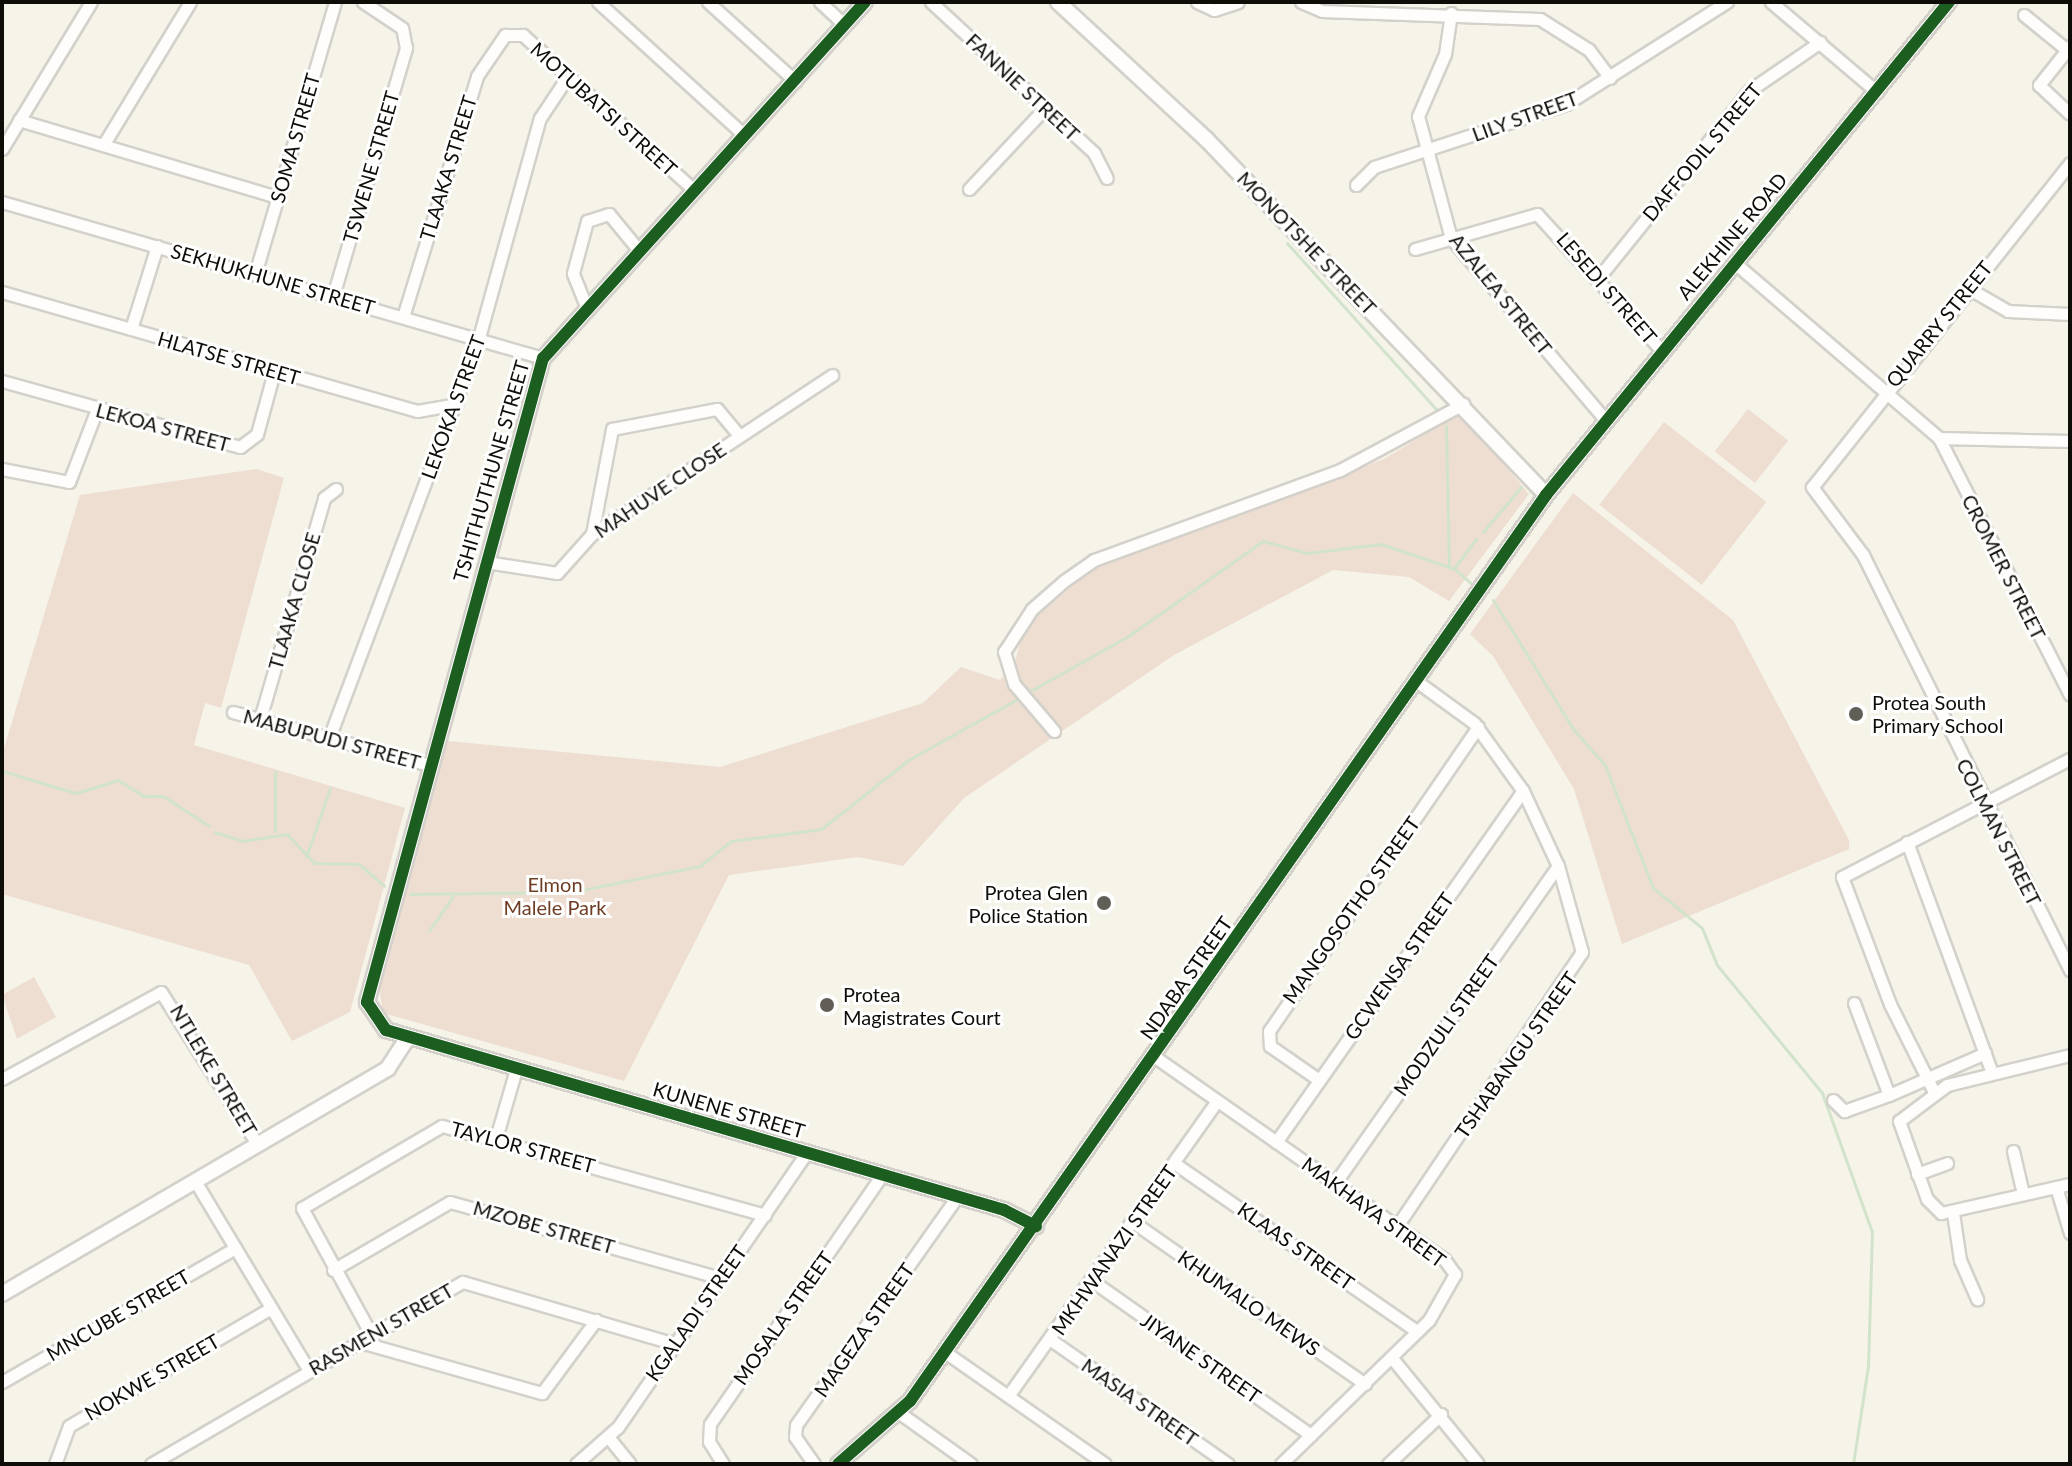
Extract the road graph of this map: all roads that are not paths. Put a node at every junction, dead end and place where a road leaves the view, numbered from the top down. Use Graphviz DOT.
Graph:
graph roads {
  1 [pos="91,2"];
  2 [pos="190,2"];
  3 [pos="335,2"];
  4 [pos="363,2"];
  5 [pos="598,2"];
  6 [pos="708,2"];
  7 [pos="820,2"];
  8 [pos="865,2"];
  9 [pos="931,2"];
  10 [pos="1058,2"];
  11 [pos="1197,2"];
  12 [pos="1238,2"];
  13 [pos="1301,2"];
  14 [pos="1727,2"];
  15 [pos="1771,2"];
  16 [pos="1949,2"];
  17 [pos="1451,13"];
  18 [pos="2024,15"];
  19 [pos="844,24"];
  20 [pos="513,33"];
  21 [pos="1820,42"];
  22 [pos="2068,48"];
  23 [pos="568,76"];
  24 [pos="1610,78"];
  25 [pos="795,81"];
  26 [pos="1877,92"];
  27 [pos="1045,108"];
  28 [pos="2070,114"];
  29 [pos="19,120"];
  30 [pos="744,135"];
  31 [pos="105,142"];
  32 [pos="2,149"];
  33 [pos="1423,152"];
  34 [pos="2070,163"];
  35 [pos="1107,178"];
  36 [pos="1356,185"];
  37 [pos="693,189"];
  38 [pos="969,189"];
  39 [pos="277,197"];
  40 [pos="2,202"];
  41 [pos="1451,238"];
  42 [pos="157,246"];
  43 [pos="637,248"];
  44 [pos="1415,249"];
  45 [pos="1736,264"];
  46 [pos="255,274"];
  47 [pos="1599,277"];
  48 [pos="1968,288"];
  49 [pos="2,292"];
  50 [pos="333,296"];
  51 [pos="586,306"];
  52 [pos="2070,314"];
  53 [pos="403,317"];
  54 [pos="131,329"];
  55 [pos="478,341"];
  56 [pos="1663,352"];
  57 [pos="543,358"];
  58 [pos="274,372"];
  59 [pos="832,375"];
  60 [pos="2,381"];
  61 [pos="1887,389"];
  62 [pos="456,404"];
  63 [pos="1463,404"];
  64 [pos="97,409"];
  65 [pos="1607,422"];
  66 [pos="740,436"];
  67 [pos="1939,438"];
  68 [pos="2070,441"];
  69 [pos="2,469"];
  70 [pos="1812,487"];
  71 [pos="336,489"];
  72 [pos="1546,495"];
  73 [pos="592,534"];
  74 [pos="486,562"];
  75 [pos="1419,683"];
  76 [pos="2070,695"];
  77 [pos="233,712"];
  78 [pos="260,719"];
  79 [pos="1478,727"];
  80 [pos="1054,731"];
  81 [pos="329,738"];
  82 [pos="2070,759"];
  83 [pos="430,765"];
  84 [pos="1523,791"];
  85 [pos="1985,805"];
  86 [pos="1907,842"];
  87 [pos="1558,866"];
  88 [pos="2070,970"];
  89 [pos="1854,1003"];
  90 [pos="408,1037"];
  91 [pos="1985,1053"];
  92 [pos="2070,1055"];
  93 [pos="1155,1057"];
  94 [pos="516,1069"];
  95 [pos="1992,1073"];
  96 [pos="2,1079"];
  97 [pos="1923,1079"];
  98 [pos="1319,1080"];
  99 [pos="1934,1092"];
  100 [pos="1889,1095"];
  101 [pos="1833,1100"];
  102 [pos="1216,1102"];
  103 [pos="496,1138"];
  104 [pos="1276,1142"];
  105 [pos="257,1144"];
  106 [pos="2013,1151"];
  107 [pos="806,1153"];
  108 [pos="1174,1163"];
  109 [pos="1947,1163"];
  110 [pos="1917,1174"];
  111 [pos="882,1175"];
  112 [pos="195,1181"];
  113 [pos="1335,1183"];
  114 [pos="2070,1184"];
  115 [pos="2056,1187"];
  116 [pos="2023,1194"];
  117 [pos="957,1197"];
  118 [pos="1953,1213"];
  119 [pos="765,1215"];
  120 [pos="2068,1216"];
  121 [pos="1133,1222"];
  122 [pos="1036,1226"];
  123 [pos="1397,1226"];
  124 [pos="2070,1233"];
  125 [pos="235,1248"];
  126 [pos="333,1270"];
  127 [pos="721,1278"];
  128 [pos="1091,1280"];
  129 [pos="2,1294"];
  130 [pos="1977,1299"];
  131 [pos="271,1308"];
  132 [pos="596,1320"];
  133 [pos="1417,1331"];
  134 [pos="372,1336"];
  135 [pos="1051,1340"];
  136 [pos="360,1342"];
  137 [pos="675,1344"];
  138 [pos="945,1352"];
  139 [pos="1392,1358"];
  140 [pos="309,1371"];
  141 [pos="2,1382"];
  142 [pos="1365,1384"];
  143 [pos="1008,1396"];
  144 [pos="901,1414"];
  145 [pos="1441,1414"];
  146 [pos="1311,1435"];
  147 [pos="609,1438"];
  148 [pos="55,1464"];
  149 [pos="151,1464"];
  150 [pos="576,1464"];
  151 [pos="630,1464"];
  152 [pos="723,1464"];
  153 [pos="814,1464"];
  154 [pos="838,1464"];
  155 [pos="971,1464"];
  156 [pos="1105,1464"];
  157 [pos="1228,1464"];
  158 [pos="1281,1464"];
  159 [pos="1388,1464"];
  160 [pos="1478,1464"];
  1 -- 29 [label="street"];
  2 -- 31 [label="street"];
  3 -- 39 [label="street, SOMA STREET"];
  4 -- 50 [label="street, TSWENE STREET"];
  5 -- 30 [label="street"];
  6 -- 25 [label="street"];
  7 -- 19 [label="street"];
  8 -- 19 [label="street, TSHITHUTHUNE STREET"];
  9 -- 27 [label="street, FANNIE STREET"];
  10 -- 63 [label="street, MONOTSHE STREET"];
  11 -- 12 [label="street"];
  13 -- 17 [label="street"];
  14 -- 24 [label="street, LILY STREET"];
  15 -- 21 [label="street"];
  16 -- 26 [label="street, ALEKHINE ROAD"];
  17 -- 24 [label="street"];
  17 -- 33 [label="street, AZALEA STREET"];
  18 -- 22 [label="street"];
  19 -- 25 [label="street, TSHITHUTHUNE STREET"];
  20 -- 23 [label="street, MOTUBATSI STREET"];
  20 -- 53 [label="street, TLAAKA STREET"];
  21 -- 26 [label="street"];
  21 -- 47 [label="street, DAFFODIL STREET"];
  22 -- 28 [label="street"];
  23 -- 37 [label="street, MOTUBATSI STREET"];
  23 -- 55 [label="street, LEKOKA STREET"];
  24 -- 33 [label="street, LILY STREET"];
  25 -- 30 [label="street, TSHITHUTHUNE STREET"];
  26 -- 45 [label="street, ALEKHINE ROAD"];
  27 -- 35 [label="street, FANNIE STREET"];
  27 -- 38 [label="street"];
  29 -- 31 [label="street"];
  29 -- 32 [label="street"];
  30 -- 37 [label="street, TSHITHUTHUNE STREET"];
  31 -- 39 [label="street"];
  33 -- 36 [label="street, LILY STREET"];
  33 -- 41 [label="street, AZALEA STREET"];
  34 -- 48 [label="street, QUARRY STREET"];
  37 -- 43 [label="street, TSHITHUTHUNE STREET"];
  39 -- 46 [label="street, SOMA STREET"];
  40 -- 42 [label="street, SEKHUKHUNE STREET"];
  41 -- 44 [label="street, LESEDI STREET"];
  41 -- 47 [label="street, LESEDI STREET"];
  41 -- 65 [label="street, AZALEA STREET"];
  42 -- 46 [label="street, SEKHUKHUNE STREET"];
  42 -- 54 [label="street"];
  43 -- 51 [label="street, TSHITHUTHUNE STREET"];
  43 -- 51 [label="street"];
  45 -- 56 [label="street, ALEKHINE ROAD"];
  45 -- 61 [label="street, CROMER STREET"];
  46 -- 50 [label="street, SEKHUKHUNE STREET"];
  47 -- 56 [label="street, LESEDI STREET"];
  48 -- 52 [label="street"];
  48 -- 61 [label="street, QUARRY STREET"];
  49 -- 54 [label="street, HLATSE STREET"];
  50 -- 53 [label="street, SEKHUKHUNE STREET"];
  51 -- 57 [label="street, TSHITHUTHUNE STREET"];
  53 -- 55 [label="street, SEKHUKHUNE STREET"];
  54 -- 58 [label="street, HLATSE STREET"];
  55 -- 57 [label="street, SEKHUKHUNE STREET"];
  55 -- 62 [label="street, LEKOKA STREET"];
  56 -- 65 [label="street, ALEKHINE ROAD"];
  57 -- 74 [label="street, TSHITHUTHUNE STREET"];
  58 -- 62 [label="street, HLATSE STREET"];
  58 -- 64 [label="street, LEKOA STREET"];
  59 -- 66 [label="street, MAHUVE CLOSE"];
  60 -- 64 [label="street, LEKOA STREET"];
  61 -- 67 [label="street, CROMER STREET"];
  61 -- 70 [label="street, QUARRY STREET"];
  62 -- 81 [label="street, LEKOKA STREET"];
  63 -- 72 [label="street, MONOTSHE STREET"];
  63 -- 80 [label="street"];
  64 -- 69 [label="street"];
  65 -- 72 [label="street, ALEKHINE ROAD"];
  66 -- 73 [label="street, MAHUVE CLOSE"];
  66 -- 73 [label="street"];
  67 -- 68 [label="street"];
  67 -- 76 [label="street, CROMER STREET"];
  70 -- 85 [label="street, COLMAN STREET"];
  71 -- 78 [label="street, TLAAKA CLOSE"];
  72 -- 75 [label="street, NDABA STREET"];
  73 -- 74 [label="street, MAHUVE CLOSE"];
  74 -- 83 [label="street, TSHITHUTHUNE STREET"];
  75 -- 79 [label="street, TSHABANGU STREET"];
  75 -- 93 [label="street, NDABA STREET"];
  77 -- 78 [label="street, MABUPUDI STREET"];
  78 -- 81 [label="street, MABUPUDI STREET"];
  79 -- 84 [label="street, TSHABANGU STREET"];
  79 -- 98 [label="street, MANGOSOTHO STREET"];
  81 -- 83 [label="street, MABUPUDI STREET"];
  82 -- 85 [label="street"];
  83 -- 90 [label="street, TSHITHUTHUNE STREET"];
  84 -- 87 [label="street, TSHABANGU STREET"];
  84 -- 98 [label="street, GCWENSA STREET"];
  85 -- 86 [label="street"];
  85 -- 88 [label="street, COLMAN STREET"];
  86 -- 91 [label="street"];
  86 -- 97 [label="street"];
  87 -- 113 [label="street, MODZULI STREET"];
  87 -- 123 [label="street, TSHABANGU STREET"];
  89 -- 100 [label="street"];
  90 -- 94 [label="street, KUNENE STREET"];
  90 -- 105 [label="street"];
  91 -- 95 [label="street"];
  91 -- 97 [label="street"];
  92 -- 95 [label="street"];
  93 -- 102 [label="street, MAKHAYA STREET"];
  93 -- 122 [label="street, NDABA STREET"];
  94 -- 103 [label="street"];
  94 -- 107 [label="street, KUNENE STREET"];
  95 -- 99 [label="street"];
  96 -- 105 [label="street, NTLEKE STREET"];
  97 -- 99 [label="street"];
  97 -- 100 [label="street"];
  98 -- 104 [label="street, GCWENSA STREET"];
  99 -- 110 [label="street"];
  100 -- 101 [label="street"];
  102 -- 104 [label="street, MAKHAYA STREET"];
  102 -- 108 [label="street, MKHWANAZI STREET"];
  103 -- 119 [label="street, TAYLOR STREET"];
  103 -- 126 [label="street, TAYLOR STREET"];
  104 -- 113 [label="street, MAKHAYA STREET"];
  105 -- 112 [label="street"];
  106 -- 116 [label="street"];
  107 -- 111 [label="street, KUNENE STREET"];
  107 -- 119 [label="street, KGALADI STREET"];
  108 -- 121 [label="street, MKHWANAZI STREET"];
  108 -- 133 [label="street, KLAAS STREET"];
  109 -- 110 [label="street"];
  110 -- 118 [label="street"];
  111 -- 117 [label="street, KUNENE STREET"];
  111 -- 152 [label="street, MOSALA STREET"];
  112 -- 125 [label="street"];
  112 -- 129 [label="street"];
  113 -- 123 [label="street, MAKHAYA STREET"];
  114 -- 115 [label="street"];
  115 -- 116 [label="street"];
  115 -- 120 [label="street"];
  116 -- 118 [label="street"];
  117 -- 122 [label="street, KUNENE STREET"];
  117 -- 153 [label="street, MAGEZA STREET"];
  118 -- 130 [label="street"];
  119 -- 127 [label="street, KGALADI STREET"];
  120 -- 124 [label="street"];
  121 -- 128 [label="street, MKHWANAZI STREET"];
  121 -- 142 [label="street, KHUMALO MEWS"];
  122 -- 138 [label="street, NDABA STREET"];
  123 -- 133 [label="street, MAKHAYA STREET"];
  125 -- 131 [label="street"];
  125 -- 141 [label="street, MNCUBE STREET"];
  126 -- 127 [label="street, MZOBE STREET"];
  126 -- 134 [label="street, TAYLOR STREET"];
  127 -- 137 [label="street, KGALADI STREET"];
  128 -- 135 [label="street, MKHWANAZI STREET"];
  128 -- 146 [label="street, JIYANE STREET"];
  131 -- 140 [label="street"];
  131 -- 148 [label="street, NOKWE STREET"];
  132 -- 134 [label="street, RASMENI STREET"];
  132 -- 136 [label="street"];
  132 -- 137 [label="street, RASMENI STREET"];
  133 -- 139 [label="street, MAKHAYA STREET"];
  134 -- 136 [label="street, RASMENI STREET"];
  135 -- 143 [label="street, MKHWANAZI STREET"];
  135 -- 157 [label="street, MASIA STREET"];
  136 -- 140 [label="street, RASMENI STREET"];
  137 -- 147 [label="street, KGALADI STREET"];
  138 -- 143 [label="street"];
  138 -- 144 [label="street, NDABA STREET"];
  139 -- 142 [label="street, MAKHAYA STREET"];
  139 -- 145 [label="street"];
  140 -- 149 [label="street, RASMENI STREET"];
  142 -- 146 [label="street, MAKHAYA STREET"];
  143 -- 156 [label="street"];
  144 -- 154 [label="street, NDABA STREET"];
  144 -- 155 [label="street"];
  145 -- 159 [label="street"];
  145 -- 160 [label="street"];
  146 -- 158 [label="street, MAKHAYA STREET"];
  147 -- 150 [label="street, KGALADI STREET"];
  147 -- 151 [label="street"];
}
